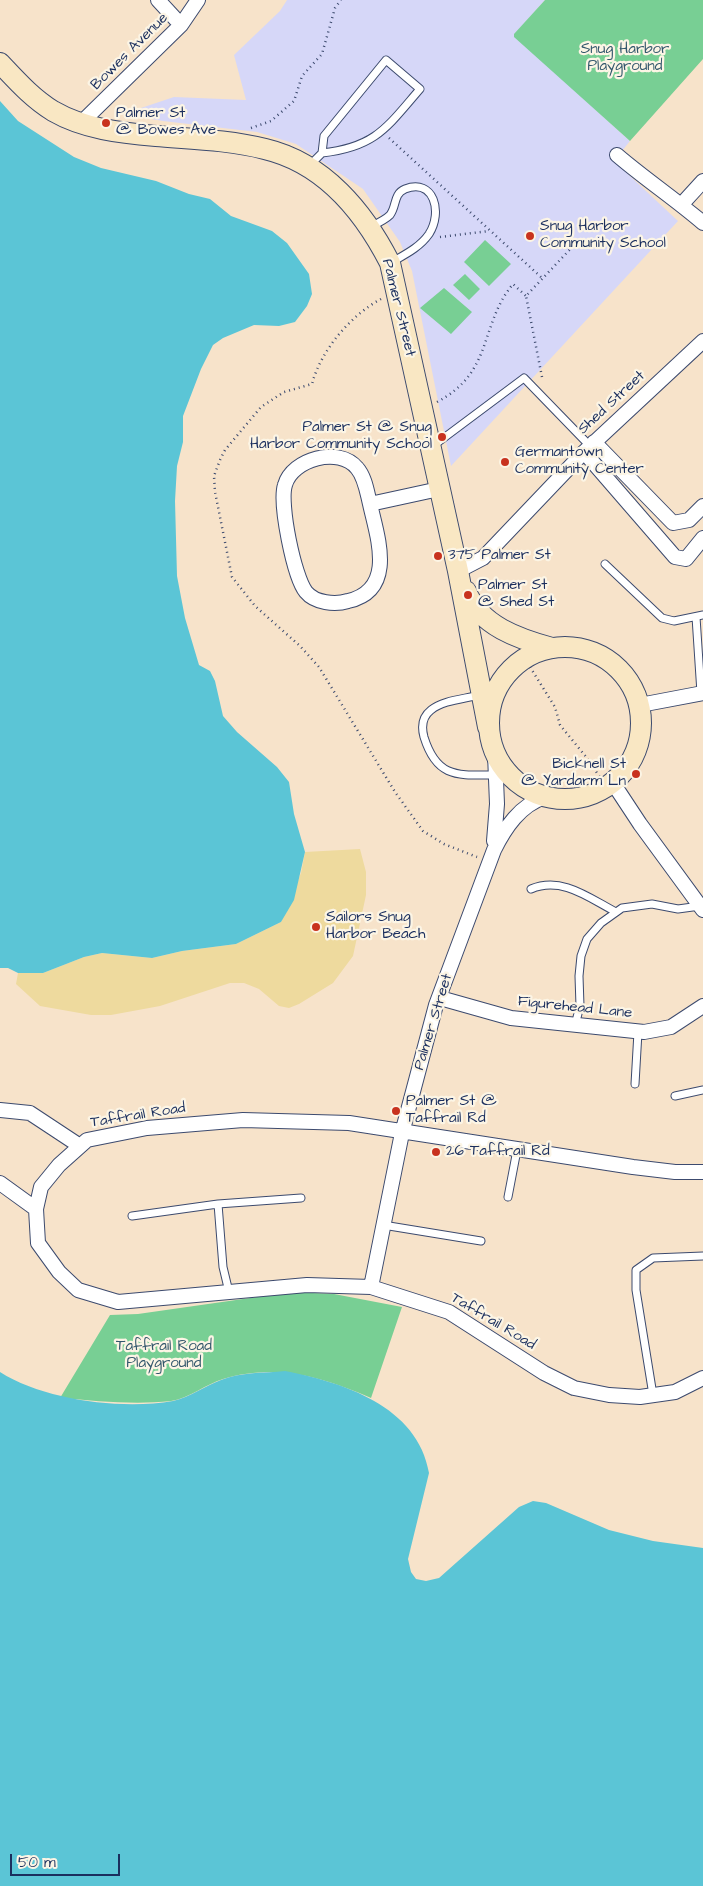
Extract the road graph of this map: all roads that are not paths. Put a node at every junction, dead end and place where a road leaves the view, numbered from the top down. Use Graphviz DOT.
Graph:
graph roads {
  1 [pos="158,0"];
  2 [pos="198,0"];
  3 [pos="181,25"];
  4 [pos="0,63"];
  5 [pos="81,123"];
  6 [pos="617,155"];
  7 [pos="315,160"];
  8 [pos="703,181"];
  9 [pos="682,204"];
  10 [pos="703,223"];
  11 [pos="370,228"];
  12 [pos="390,263"];
  13 [pos="703,341"];
  14 [pos="589,446"];
  15 [pos="430,448"];
  16 [pos="439,489"];
  17 [pos="370,504"];
  18 [pos="703,506"];
  19 [pos="703,538"];
  20 [pos="605,564"];
  21 [pos="458,571"];
  22 [pos="699,616"];
  23 [pos="552,648"];
  24 [pos="702,693"];
  25 [pos="482,694"];
  26 [pos="640,705"];
  27 [pos="488,727"];
  28 [pos="495,754"];
  29 [pos="497,775"];
  30 [pos="607,781"];
  31 [pos="545,797"];
  32 [pos="491,856"];
  33 [pos="531,889"];
  34 [pos="702,908"];
  35 [pos="616,912"];
  36 [pos="440,998"];
  37 [pos="703,1006"];
  38 [pos="575,1025"];
  39 [pos="638,1032"];
  40 [pos="635,1084"];
  41 [pos="703,1090"];
  42 [pos="675,1096"];
  43 [pos="0,1110"];
  44 [pos="402,1133"];
  45 [pos="80,1146"];
  46 [pos="517,1150"];
  47 [pos="703,1172"];
  48 [pos="0,1183"];
  49 [pos="508,1197"];
  50 [pos="300,1198"];
  51 [pos="218,1204"];
  52 [pos="36,1209"];
  53 [pos="132,1216"];
  54 [pos="383,1225"];
  55 [pos="480,1241"];
  56 [pos="703,1256"];
  57 [pos="371,1287"];
  58 [pos="229,1292"];
  59 [pos="703,1378"];
  60 [pos="653,1395"];
  1 -- 3 [label="street"];
  2 -- 3 [label="street, Bowes Avenue"];
  3 -- 5 [label="street, Bowes Avenue"];
  4 -- 5 [label="street, Palmer Street"];
  5 -- 7 [label="street, Palmer Street"];
  6 -- 9 [label="street"];
  7 -- 7 [label="lane"];
  7 -- 11 [label="street, Palmer Street"];
  8 -- 9 [label="street"];
  9 -- 10 [label="street"];
  11 -- 12 [label="street, Palmer Street"];
  11 -- 12 [label="lane"];
  12 -- 15 [label="street, Palmer Street"];
  13 -- 14 [label="street, Shed Street"];
  14 -- 15 [label="lane"];
  14 -- 18 [label="street"];
  14 -- 19 [label="street"];
  14 -- 21 [label="street, Shed Street"];
  15 -- 16 [label="street, Palmer Street"];
  16 -- 17 [label="street"];
  16 -- 21 [label="street, Palmer Street"];
  17 -- 17 [label="street"];
  20 -- 22 [label="lane"];
  21 -- 23 [label="street, Palmer Street"];
  21 -- 25 [label="street, Palmer Street"];
  22 -- 24 [label="lane"];
  23 -- 26 [label="street"];
  23 -- 27 [label="street"];
  24 -- 26 [label="street"];
  25 -- 27 [label="street, Palmer Street"];
  25 -- 29 [label="lane"];
  26 -- 30 [label="street"];
  27 -- 28 [label="street"];
  28 -- 29 [label="street, Palmer Street"];
  28 -- 31 [label="street"];
  29 -- 32 [label="street, Palmer Street"];
  30 -- 31 [label="street"];
  30 -- 34 [label="street"];
  31 -- 32 [label="street, Palmer Street"];
  32 -- 36 [label="street, Palmer Street"];
  33 -- 35 [label="lane"];
  34 -- 35 [label="lane"];
  35 -- 38 [label="lane"];
  36 -- 38 [label="street, Figurehead Lane"];
  36 -- 44 [label="street, Palmer Street"];
  37 -- 39 [label="street, Figurehead Lane"];
  38 -- 39 [label="street, Figurehead Lane"];
  39 -- 40 [label="lane"];
  41 -- 42 [label="lane"];
  43 -- 45 [label="street"];
  44 -- 45 [label="street, Taffrail Road"];
  44 -- 46 [label="street, Taffrail Road"];
  44 -- 54 [label="street, Palmer Street"];
  45 -- 52 [label="street, Taffrail Road"];
  46 -- 47 [label="street, Taffrail Road"];
  46 -- 49 [label="lane"];
  48 -- 52 [label="street"];
  50 -- 51 [label="lane"];
  51 -- 53 [label="lane"];
  51 -- 58 [label="lane"];
  52 -- 58 [label="street, Taffrail Road"];
  54 -- 55 [label="lane"];
  54 -- 57 [label="street, Palmer Street"];
  56 -- 60 [label="lane"];
  57 -- 58 [label="street, Taffrail Road"];
  57 -- 60 [label="street, Taffrail Road"];
  59 -- 60 [label="street, Taffrail Road"];
}
